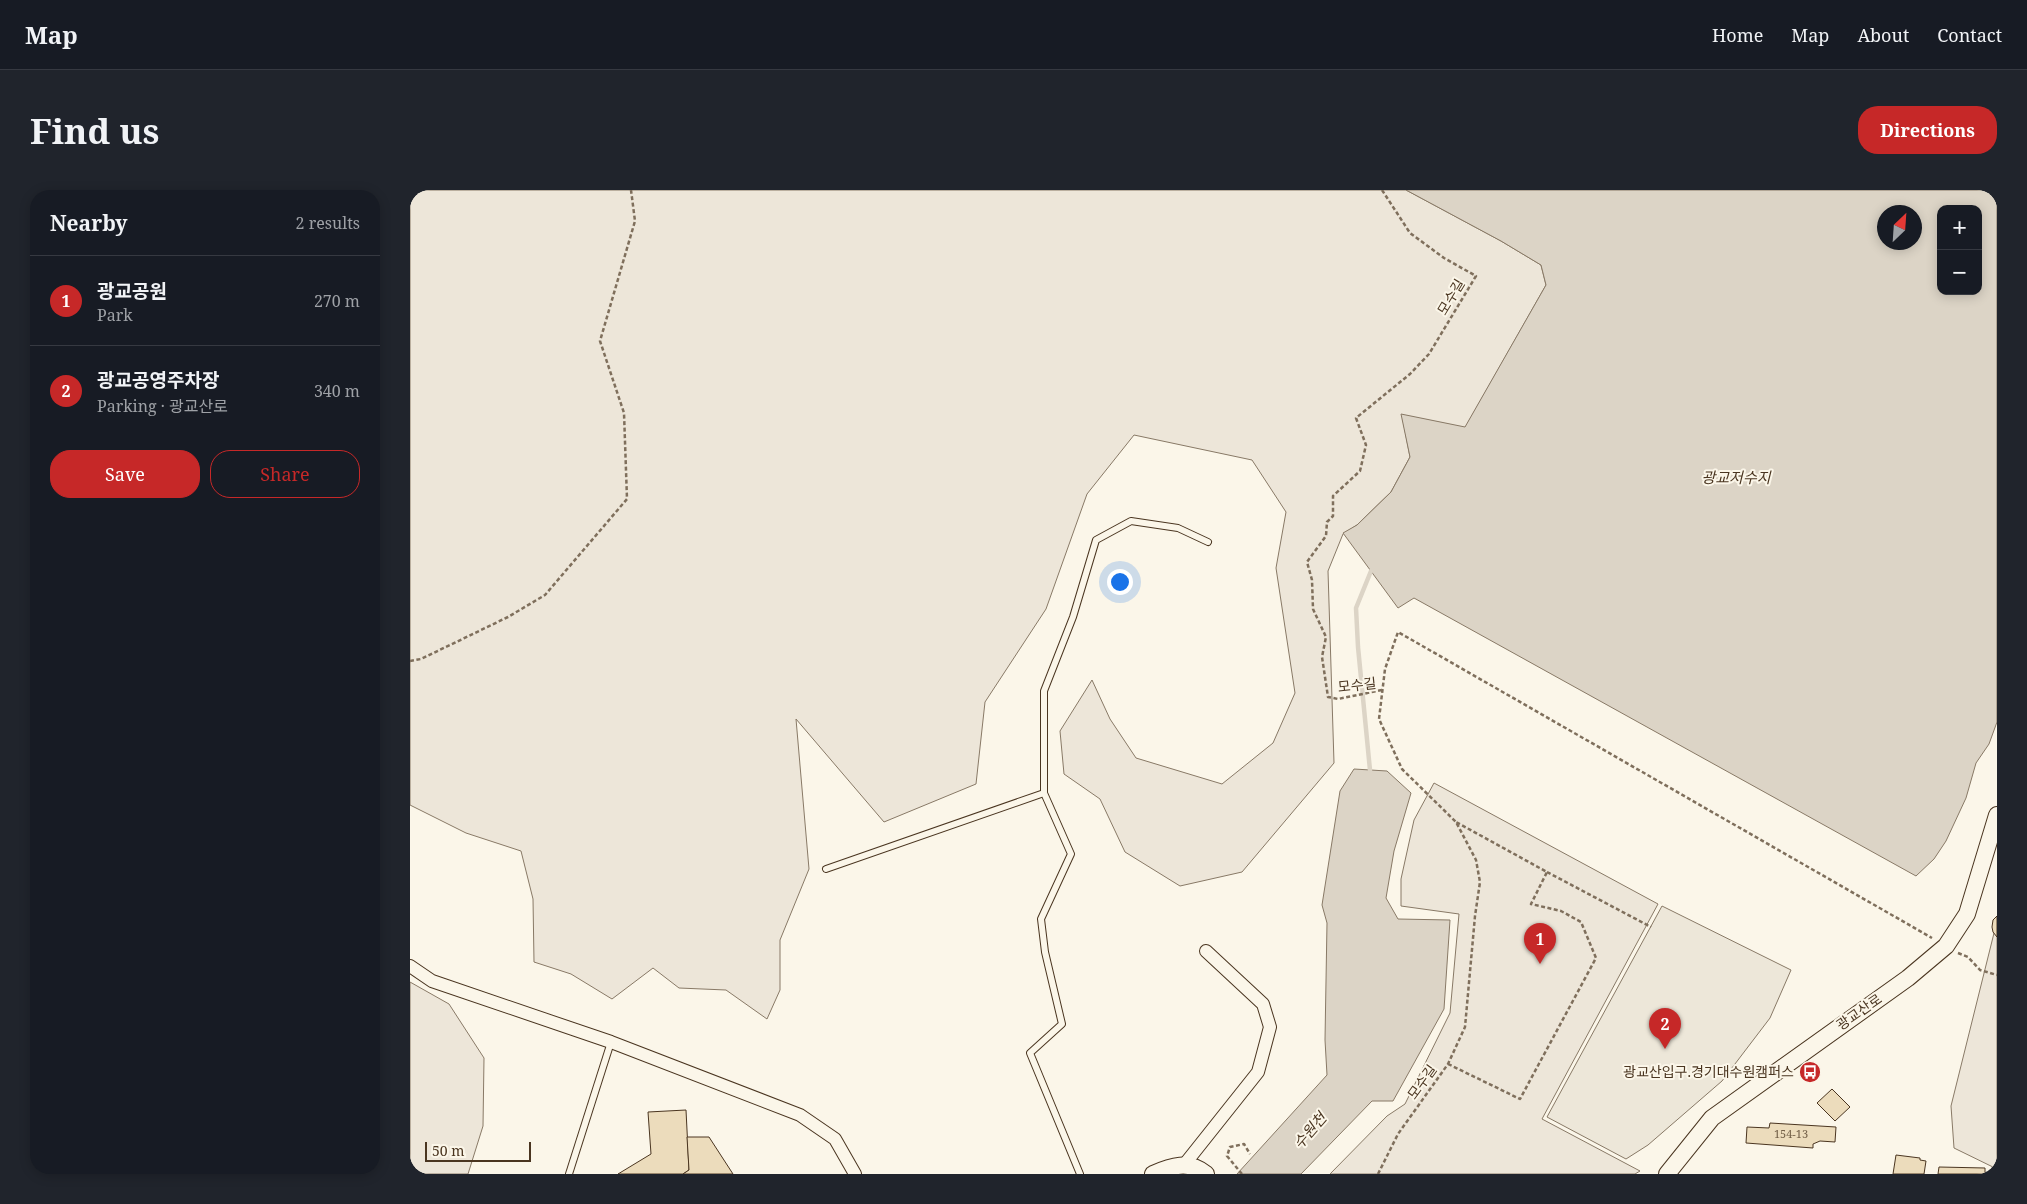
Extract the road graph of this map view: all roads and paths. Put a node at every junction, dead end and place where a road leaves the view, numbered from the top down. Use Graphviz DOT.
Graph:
graph roads {
  1 [pos="631,190"];
  2 [pos="1382,190"];
  3 [pos="1208,542"];
  4 [pos="410,661"];
  5 [pos="1382,690"];
  6 [pos="1044,793"];
  7 [pos="1997,815"];
  8 [pos="1456,822"];
  9 [pos="826,869"];
  10 [pos="1547,872"];
  11 [pos="1651,927"];
  12 [pos="1946,946"];
  13 [pos="1206,951"];
  14 [pos="410,966"];
  15 [pos="1997,975"];
  16 [pos="611,1042"];
  17 [pos="1448,1064"];
  18 [pos="1250,1154"];
  19 [pos="1184,1165"];
  20 [pos="569,1174"];
  21 [pos="855,1174"];
  22 [pos="1080,1174"];
  23 [pos="1153,1174"];
  24 [pos="1206,1174"];
  25 [pos="1242,1174"];
  26 [pos="1378,1174"];
  27 [pos="1672,1174"];
  1 -- 4 [label="path"];
  2 -- 5 [label="path, 모수길"];
  3 -- 6 [label="lane"];
  5 -- 8 [label="path, 모수길"];
  5 -- 12 [label="path"];
  6 -- 9 [label="lane"];
  6 -- 22 [label="lane"];
  7 -- 12 [label="street, 광교산로"];
  8 -- 10 [label="path"];
  8 -- 17 [label="path, 모수길"];
  10 -- 11 [label="path"];
  10 -- 17 [label="path"];
  12 -- 15 [label="path"];
  12 -- 27 [label="street, 광교산로"];
  13 -- 19 [label="street"];
  14 -- 16 [label="street"];
  16 -- 20 [label="lane"];
  16 -- 21 [label="street"];
  17 -- 26 [label="path, 모수길"];
  18 -- 25 [label="path"];
  19 -- 23 [label="street"];
  19 -- 24 [label="street"];
}
